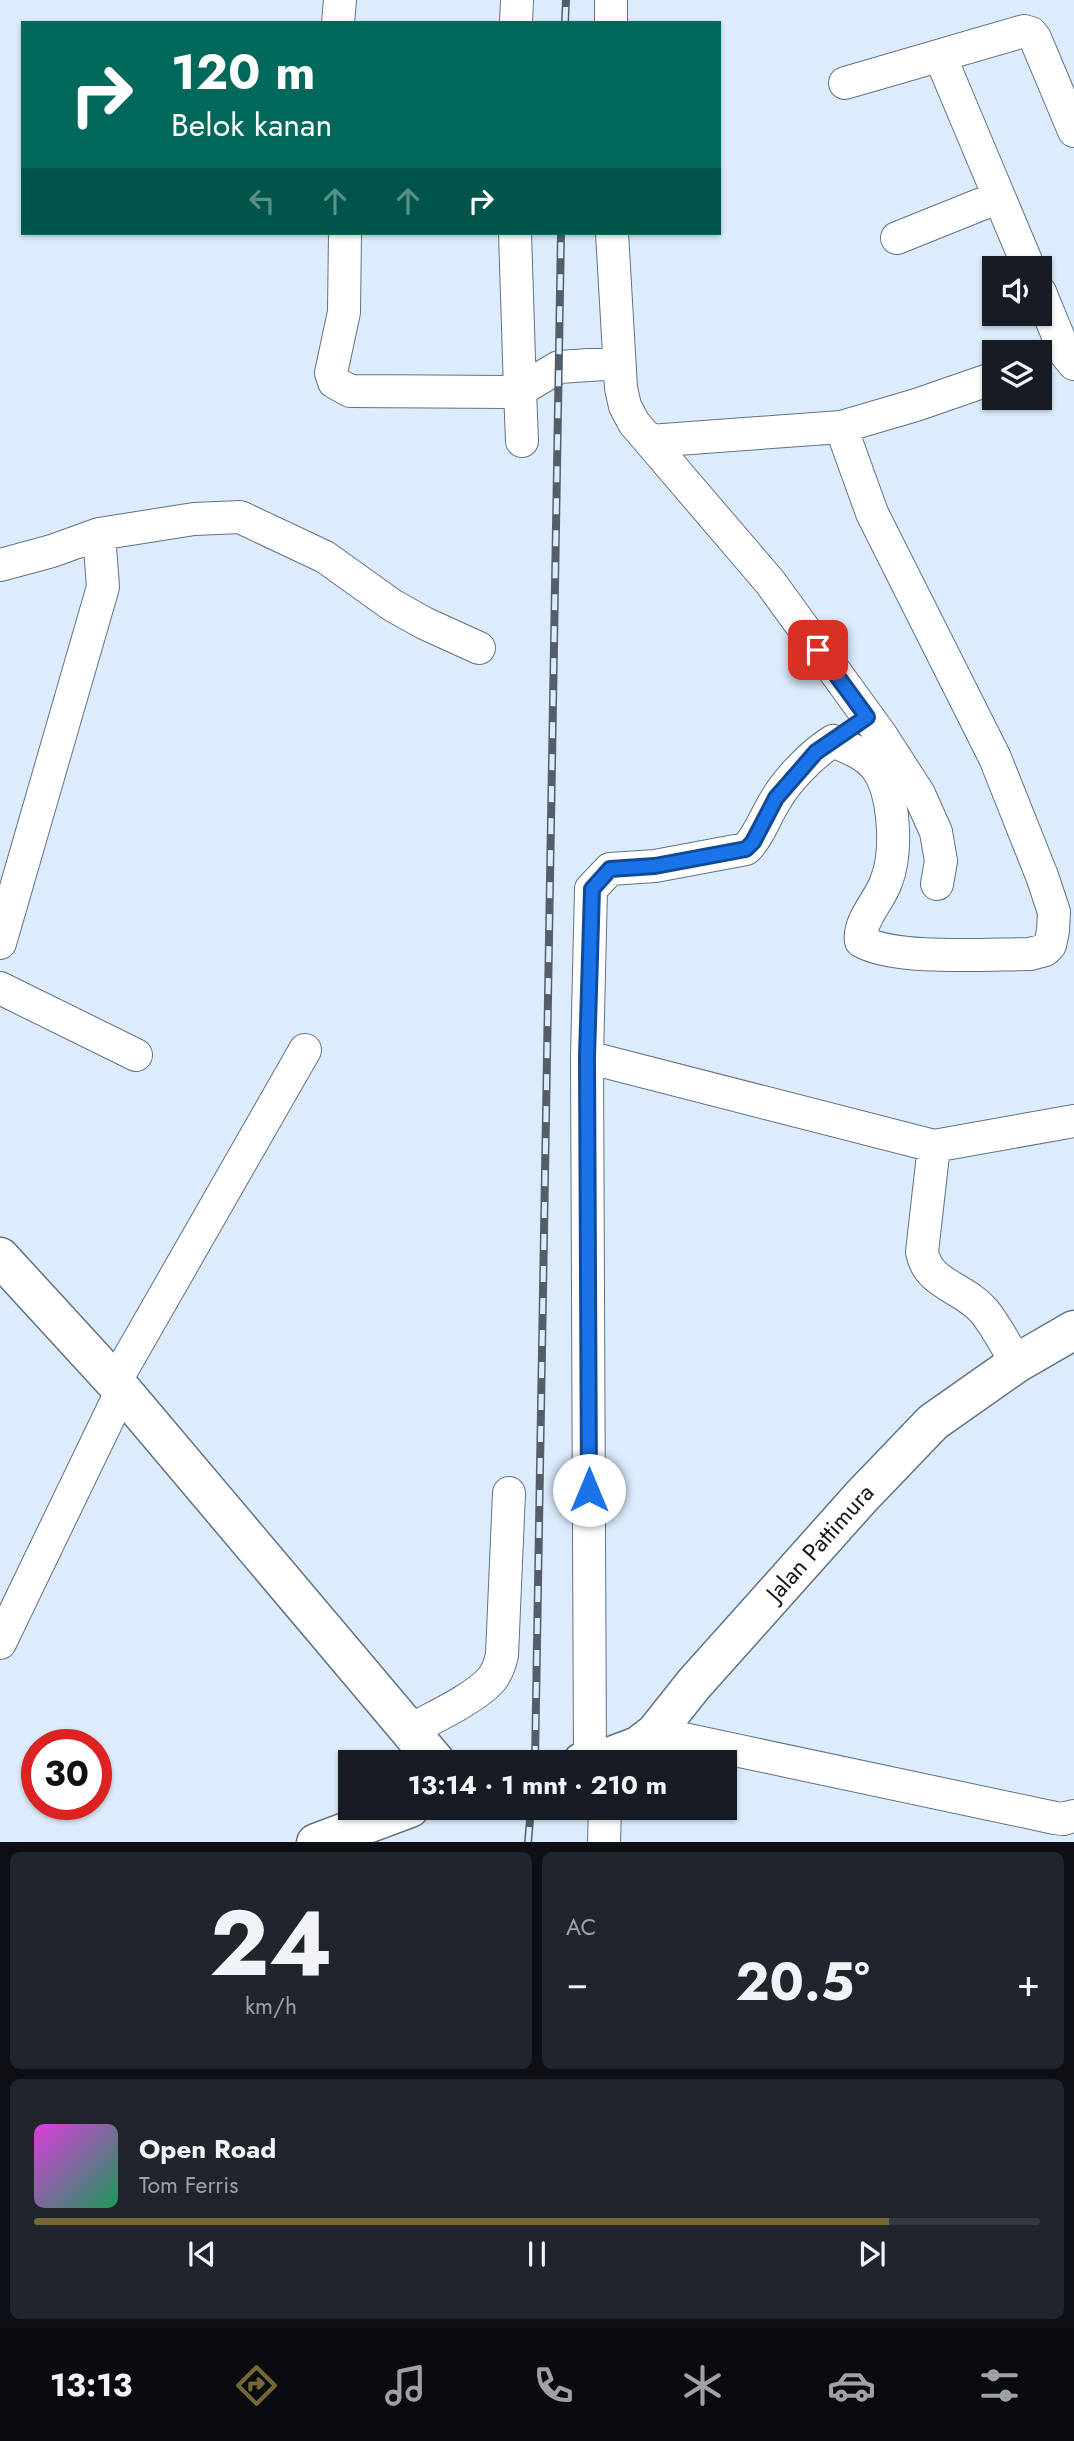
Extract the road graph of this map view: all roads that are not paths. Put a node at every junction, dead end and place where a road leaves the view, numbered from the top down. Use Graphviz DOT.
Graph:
graph roads {
  1 [pos="340,0"];
  2 [pos="517,0"];
  3 [pos="611,0"];
  4 [pos="338,21"];
  5 [pos="516,21"];
  6 [pos="611,21"];
  7 [pos="940,56"];
  8 [pos="845,83"];
  9 [pos="1074,131"];
  10 [pos="999,197"];
  11 [pos="345,235"];
  12 [pos="515,235"];
  13 [pos="612,235"];
  14 [pos="897,238"];
  15 [pos="1024,256"];
  16 [pos="1050,326"];
  17 [pos="1060,360"];
  18 [pos="619,363"];
  19 [pos="982,382"];
  20 [pos="520,390"];
  21 [pos="846,426"];
  22 [pos="522,441"];
  23 [pos="650,441"];
  24 [pos="100,554"];
  25 [pos="0,565"];
  26 [pos="479,648"];
  27 [pos="867,717"];
  28 [pos="824,747"];
  29 [pos="937,884"];
  30 [pos="5,907"];
  31 [pos="0,943"];
  32 [pos="0,988"];
  33 [pos="305,1050"];
  34 [pos="136,1055"];
  35 [pos="587,1057"];
  36 [pos="1074,1121"];
  37 [pos="933,1146"];
  38 [pos="0,1257"];
  39 [pos="1074,1330"];
  40 [pos="1017,1363"];
  41 [pos="119,1386"];
  42 [pos="509,1493"];
  43 [pos="0,1643"];
  44 [pos="409,1731"];
  45 [pos="655,1733"];
  46 [pos="426,1750"];
  47 [pos="596,1750"];
  48 [pos="627,1750"];
  49 [pos="1074,1816"];
  50 [pos="378,1820"];
  51 [pos="605,1820"];
  52 [pos="319,1842"];
  53 [pos="604,1842"];
  1 -- 4 [label="street"];
  2 -- 5 [label="street"];
  3 -- 6 [label="street"];
  7 -- 8 [label="street"];
  7 -- 9 [label="street"];
  7 -- 10 [label="street"];
  10 -- 14 [label="street"];
  10 -- 15 [label="street"];
  11 -- 20 [label="street"];
  12 -- 20 [label="street"];
  13 -- 18 [label="street"];
  16 -- 17 [label="street"];
  18 -- 20 [label="street"];
  18 -- 23 [label="street"];
  19 -- 21 [label="street"];
  20 -- 22 [label="street"];
  21 -- 23 [label="street"];
  21 -- 28 [label="street"];
  23 -- 27 [label="street"];
  24 -- 25 [label="street"];
  24 -- 26 [label="street"];
  24 -- 30 [label="street"];
  27 -- 28 [label="street"];
  27 -- 29 [label="street"];
  28 -- 35 [label="street"];
  30 -- 31 [label="street"];
  32 -- 34 [label="street"];
  33 -- 41 [label="street"];
  35 -- 37 [label="street"];
  35 -- 47 [label="street"];
  36 -- 37 [label="street"];
  37 -- 40 [label="street"];
  38 -- 41 [label="street"];
  39 -- 40 [label="street, Jalan Pattimura"];
  40 -- 45 [label="street, Jalan Pattimura"];
  41 -- 43 [label="street"];
  41 -- 44 [label="street"];
  42 -- 44 [label="street"];
  44 -- 46 [label="street"];
  45 -- 48 [label="street, Jalan Pattimura"];
  45 -- 49 [label="street"];
  50 -- 52 [label="street"];
  51 -- 53 [label="street"];
}
